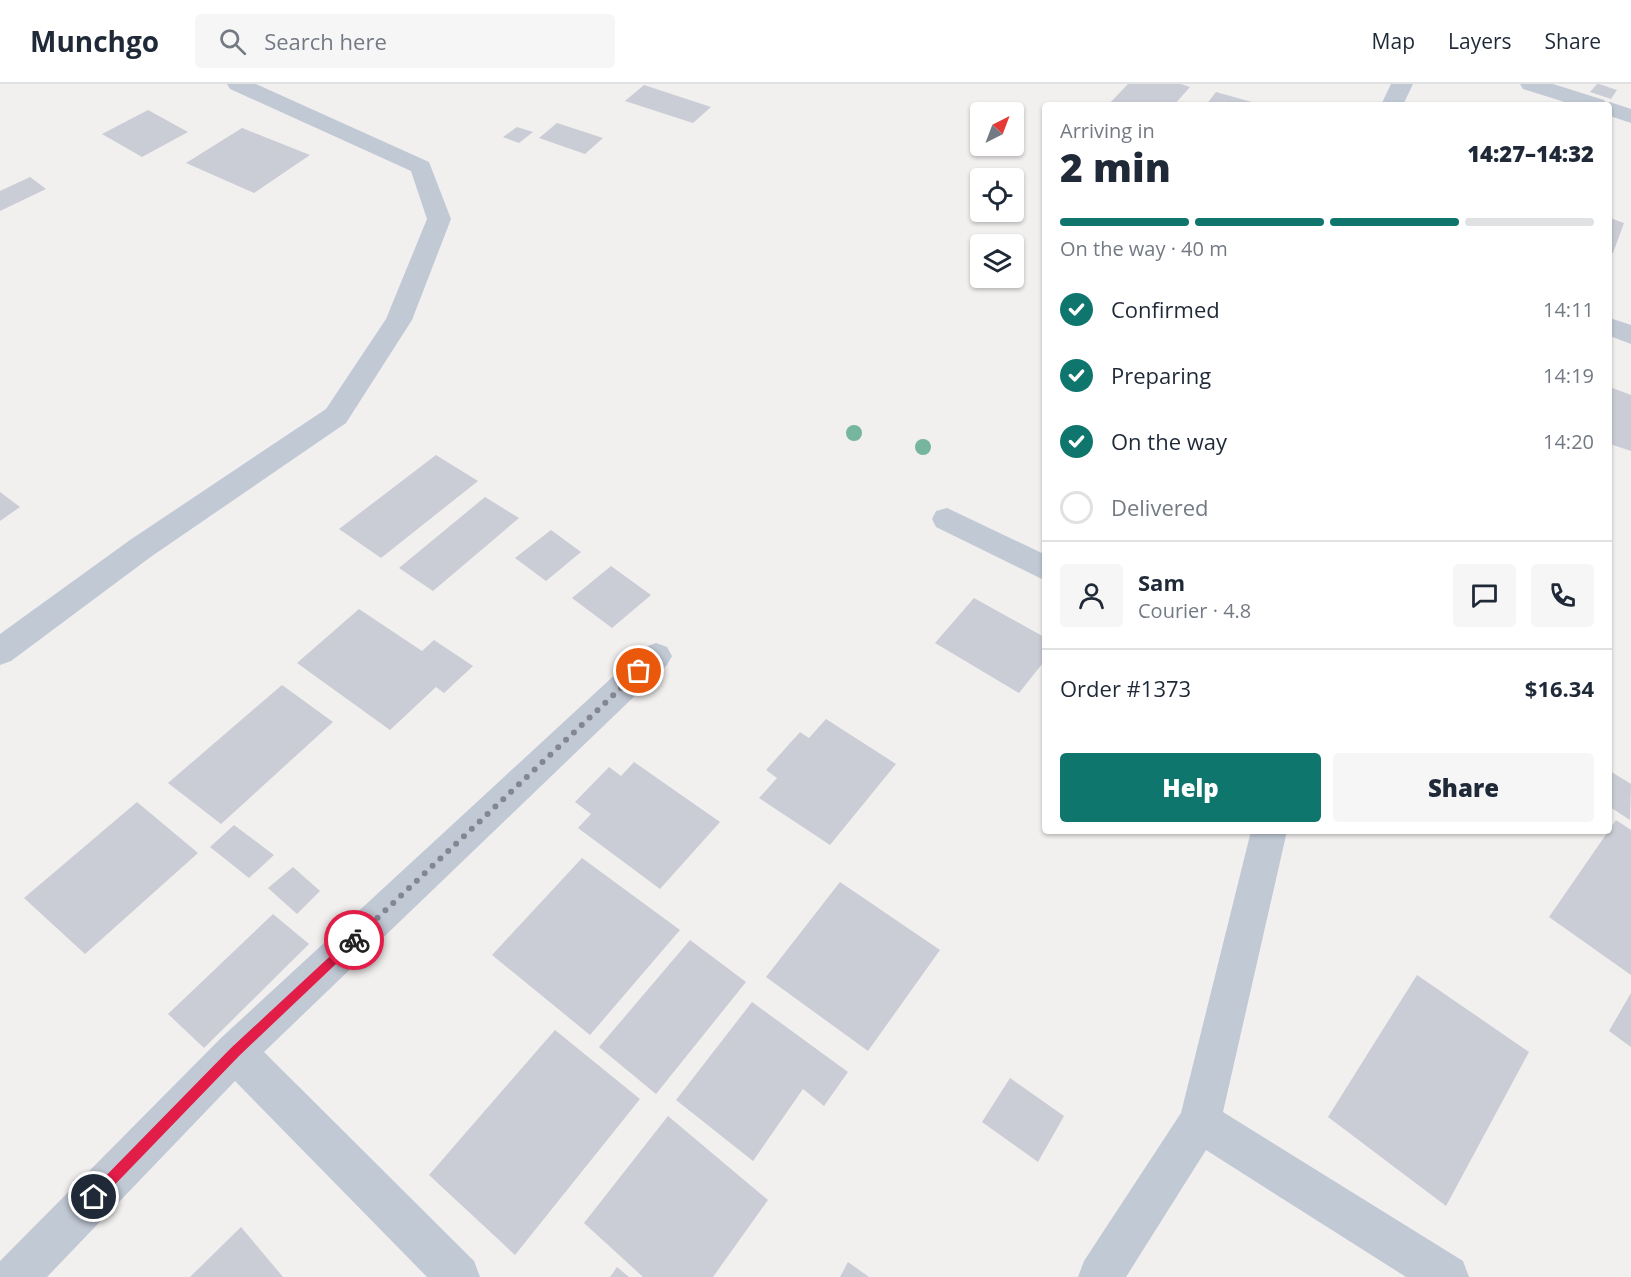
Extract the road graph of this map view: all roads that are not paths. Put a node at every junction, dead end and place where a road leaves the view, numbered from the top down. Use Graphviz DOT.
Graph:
graph roads {
  1 [pos="238,84"];
  2 [pos="1402,84"];
  3 [pos="1531,84"];
  4 [pos="1393,102"];
  5 [pos="1587,102"];
  6 [pos="1612,110"];
  7 [pos="1631,116"];
  8 [pos="1612,328"];
  9 [pos="1631,335"];
  10 [pos="947,519"];
  11 [pos="1042,567"];
  12 [pos="0,652"];
  13 [pos="656,656"];
  14 [pos="1268,834"];
  15 [pos="235,1052"];
  16 [pos="1200,1122"];
  17 [pos="16,1277"];
  18 [pos="458,1277"];
  19 [pos="1100,1277"];
  20 [pos="1447,1277"];
  1 -- 12 [label="street"];
  2 -- 4 [label="street"];
  3 -- 5 [label="street"];
  6 -- 7 [label="street"];
  8 -- 9 [label="street"];
  10 -- 11 [label="street"];
  13 -- 15 [label="street"];
  14 -- 16 [label="street"];
  15 -- 17 [label="street"];
  15 -- 18 [label="street"];
  16 -- 19 [label="street"];
  16 -- 20 [label="street"];
}
